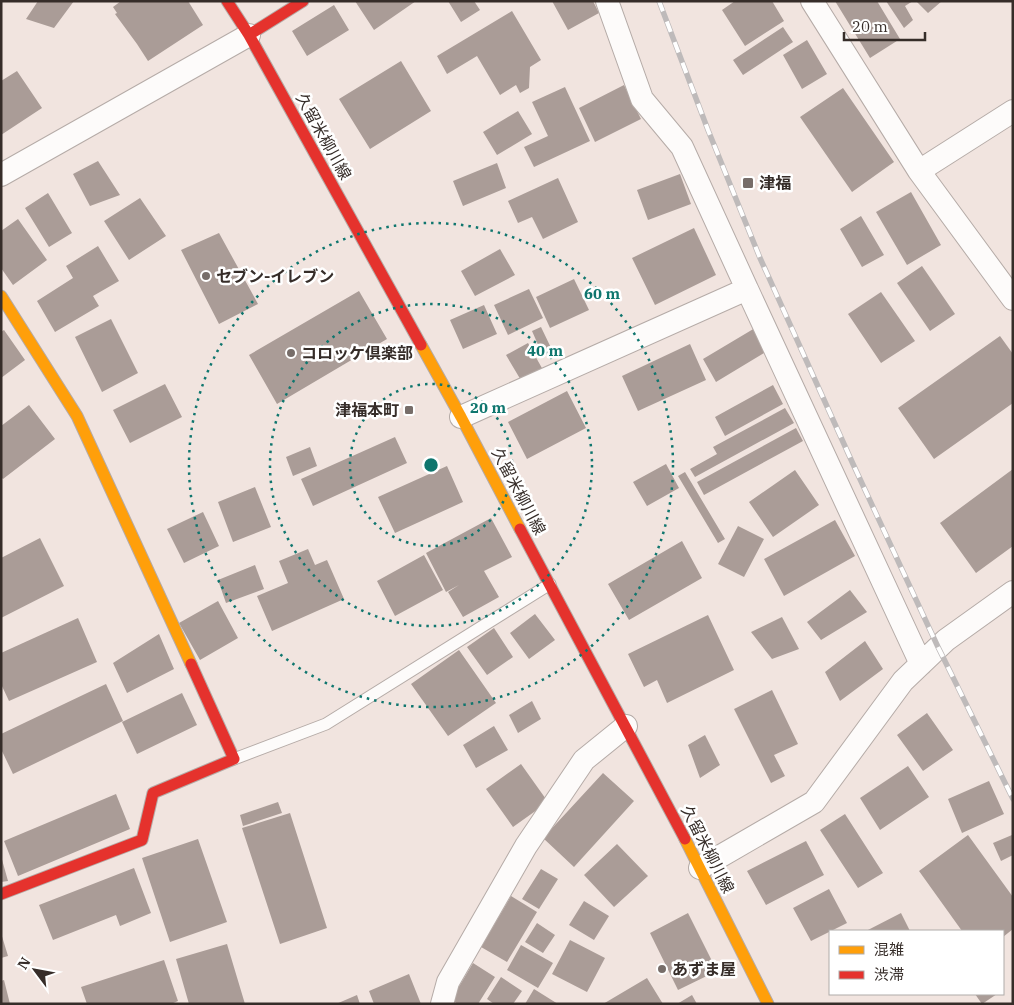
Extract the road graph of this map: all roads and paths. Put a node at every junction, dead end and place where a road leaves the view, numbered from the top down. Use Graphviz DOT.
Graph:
graph roads {
  1 [pos="228,1"];
  2 [pos="303,1"];
  3 [pos="607,1"];
  4 [pos="812,1"];
  5 [pos="248,35"];
  6 [pos="1013,111"];
  7 [pos="919,171"];
  8 [pos="1,176"];
  9 [pos="747,289"];
  10 [pos="1,296"];
  11 [pos="1013,299"];
  12 [pos="462,417"];
  13 [pos="550,584"];
  14 [pos="1013,592"];
  15 [pos="921,664"];
  16 [pos="626,726"];
  17 [pos="234,759"];
  18 [pos="700,868"];
  19 [pos="1,894"];
  20 [pos="442,1004"];
  21 [pos="768,1004"];
  1 -- 5 [label="main road, 久留米柳川線"];
  2 -- 5 [label="main road"];
  3 -- 9 [label="street"];
  4 -- 7 [label="street"];
  5 -- 8 [label="street"];
  5 -- 12 [label="main road, 久留米柳川線"];
  6 -- 7 [label="street"];
  7 -- 11 [label="street"];
  9 -- 12 [label="street"];
  9 -- 15 [label="street"];
  10 -- 17 [label="main road"];
  12 -- 13 [label="main road, 久留米柳川線"];
  13 -- 16 [label="main road, 久留米柳川線"];
  13 -- 17 [label="lane"];
  14 -- 15 [label="street"];
  15 -- 18 [label="street"];
  16 -- 18 [label="main road, 久留米柳川線"];
  16 -- 20 [label="street"];
  17 -- 19 [label="main road"];
  18 -- 21 [label="main road, 久留米柳川線"];
}
